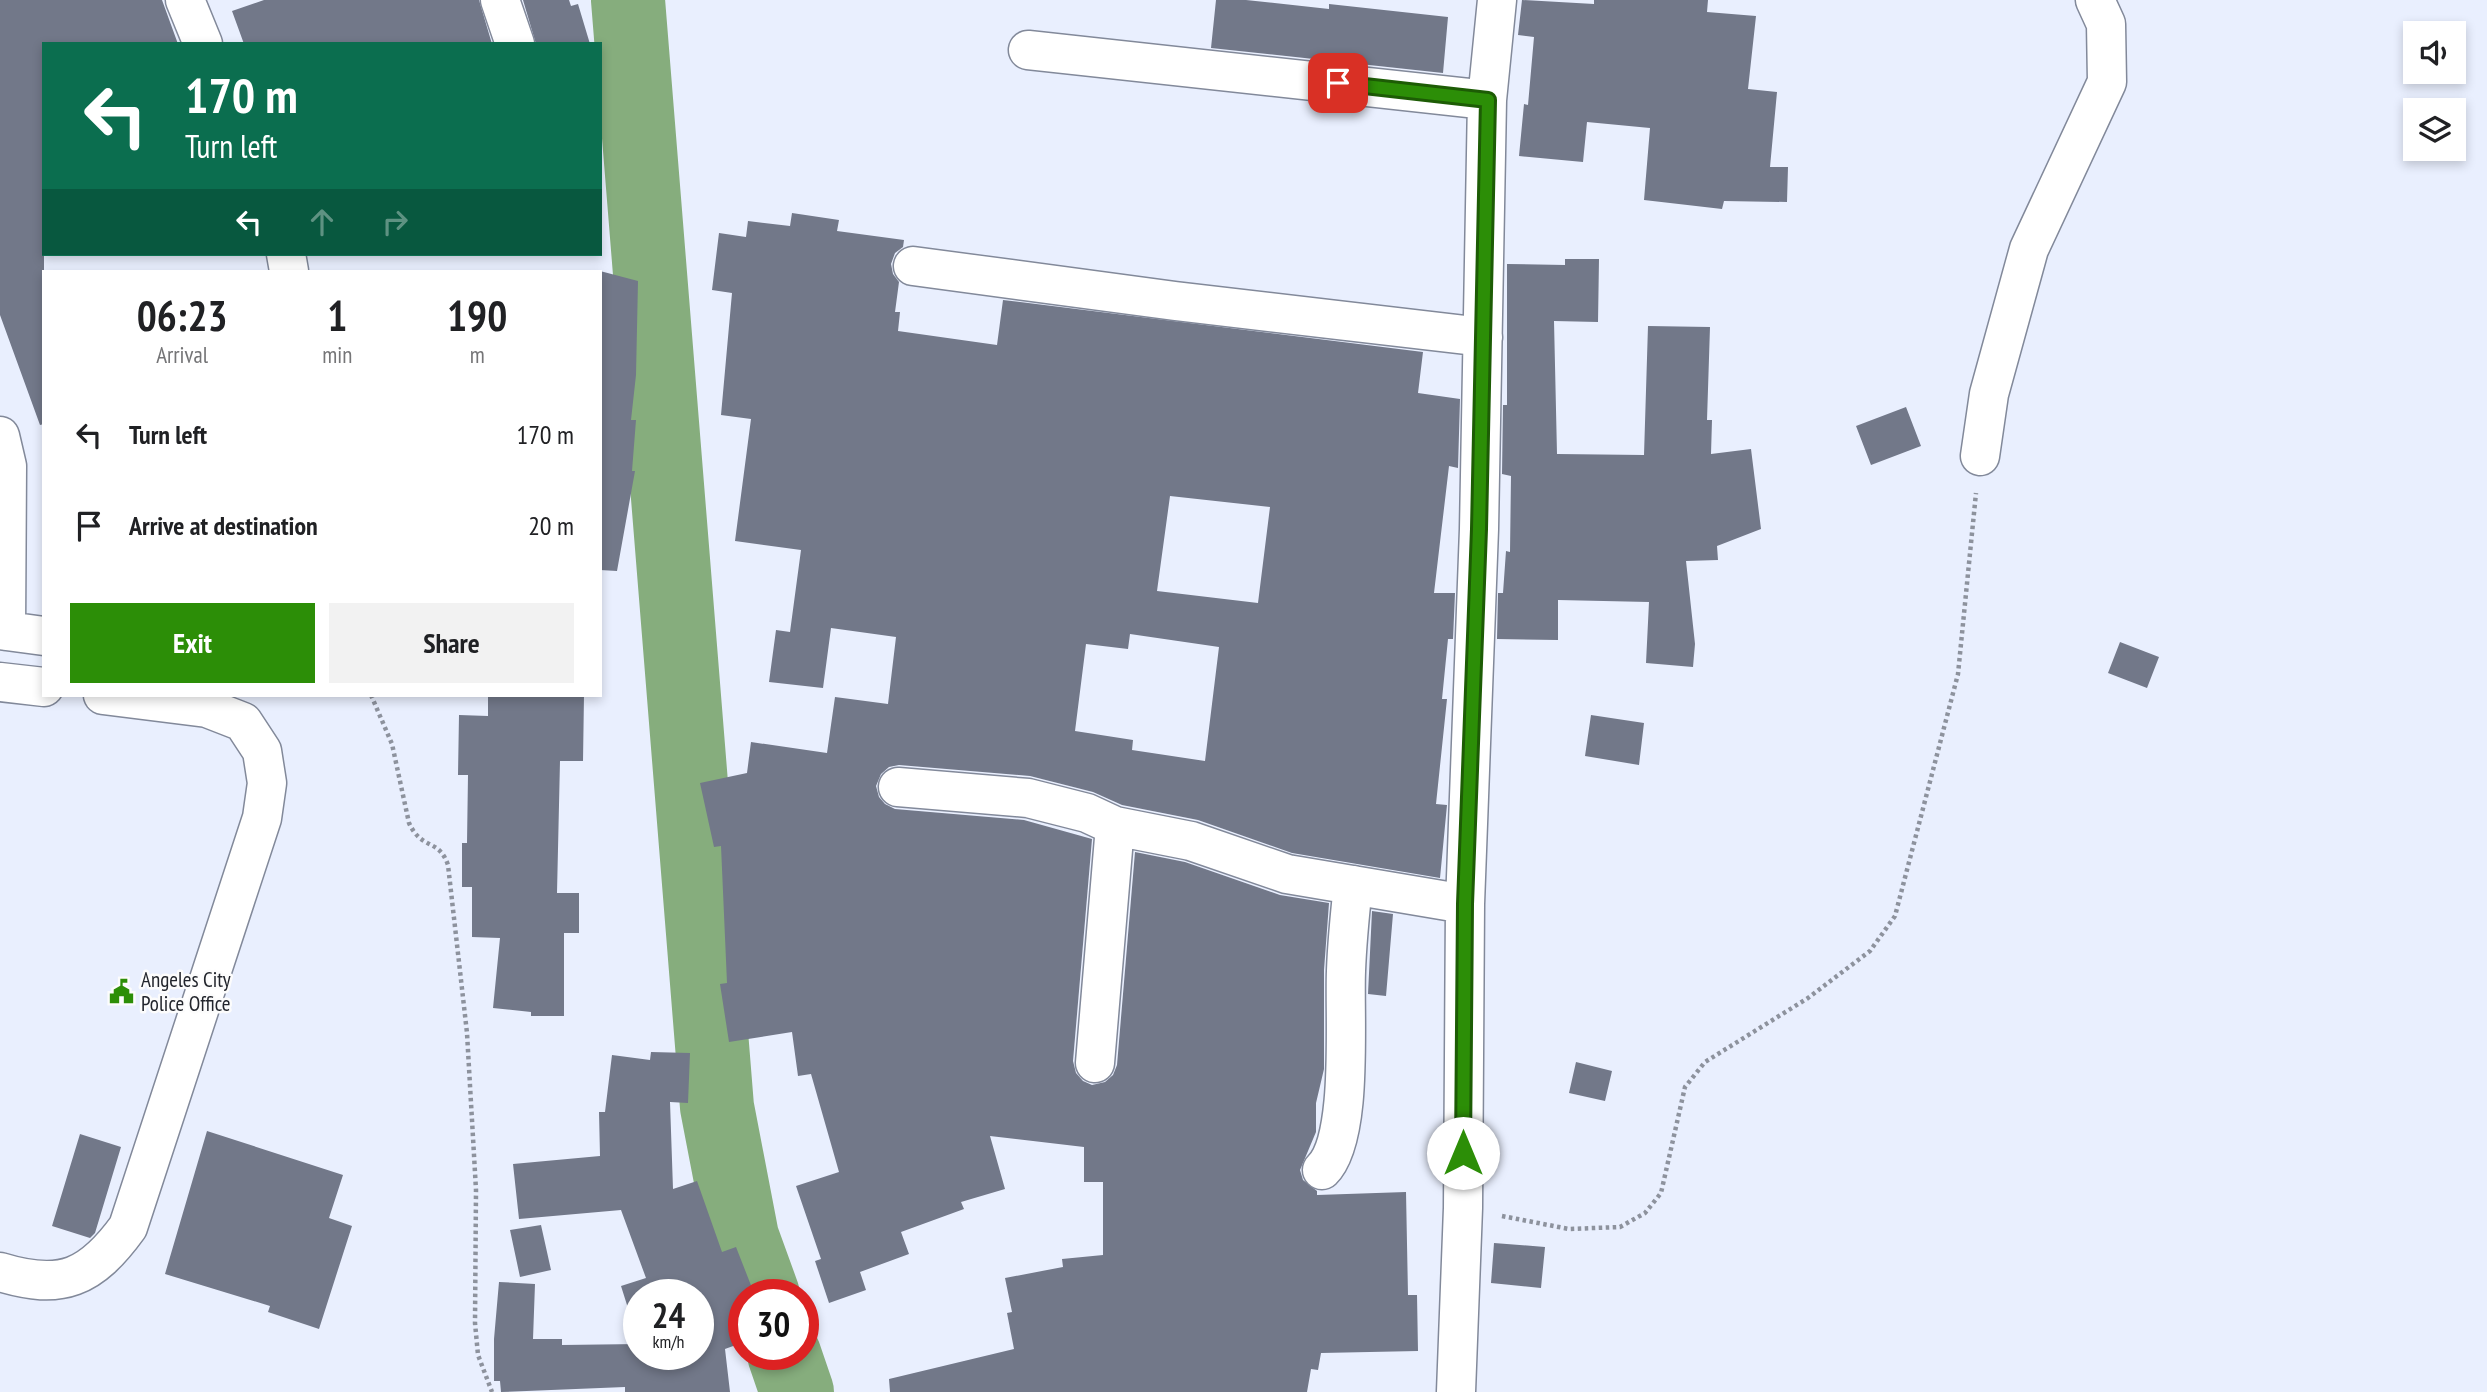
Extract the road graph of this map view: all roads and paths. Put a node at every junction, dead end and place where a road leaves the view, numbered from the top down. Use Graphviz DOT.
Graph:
graph roads {
  1 [pos="185,0"];
  2 [pos="500,0"];
  3 [pos="1497,0"];
  4 [pos="2095,0"];
  5 [pos="202,42"];
  6 [pos="514,42"];
  7 [pos="1028,50"];
  8 [pos="1488,100"];
  9 [pos="913,266"];
  10 [pos="1483,337"];
  11 [pos="0,436"];
  12 [pos="1980,456"];
  13 [pos="3,631"];
  14 [pos="42,636"];
  15 [pos="0,682"];
  16 [pos="42,687"];
  17 [pos="119,697"];
  18 [pos="372,697"];
  19 [pos="898,787"];
  20 [pos="1115,826"];
  21 [pos="1353,885"];
  22 [pos="1465,904"];
  23 [pos="1095,1063"];
  24 [pos="1322,1170"];
  25 [pos="1463,1208"];
  26 [pos="0,1272"];
  27 [pos="492,1392"];
  28 [pos="1456,1392"];
  1 -- 5 [label="street"];
  2 -- 6 [label="street"];
  3 -- 8 [label="street"];
  4 -- 12 [label="street"];
  7 -- 8 [label="street"];
  8 -- 10 [label="street"];
  9 -- 10 [label="street"];
  10 -- 22 [label="street"];
  11 -- 13 [label="street"];
  12 -- 25 [label="path"];
  13 -- 14 [label="street"];
  15 -- 16 [label="street"];
  17 -- 26 [label="street"];
  18 -- 27 [label="path"];
  19 -- 20 [label="street"];
  20 -- 21 [label="street"];
  20 -- 23 [label="street"];
  21 -- 22 [label="street"];
  21 -- 24 [label="street"];
  22 -- 25 [label="street"];
  25 -- 28 [label="street"];
}
